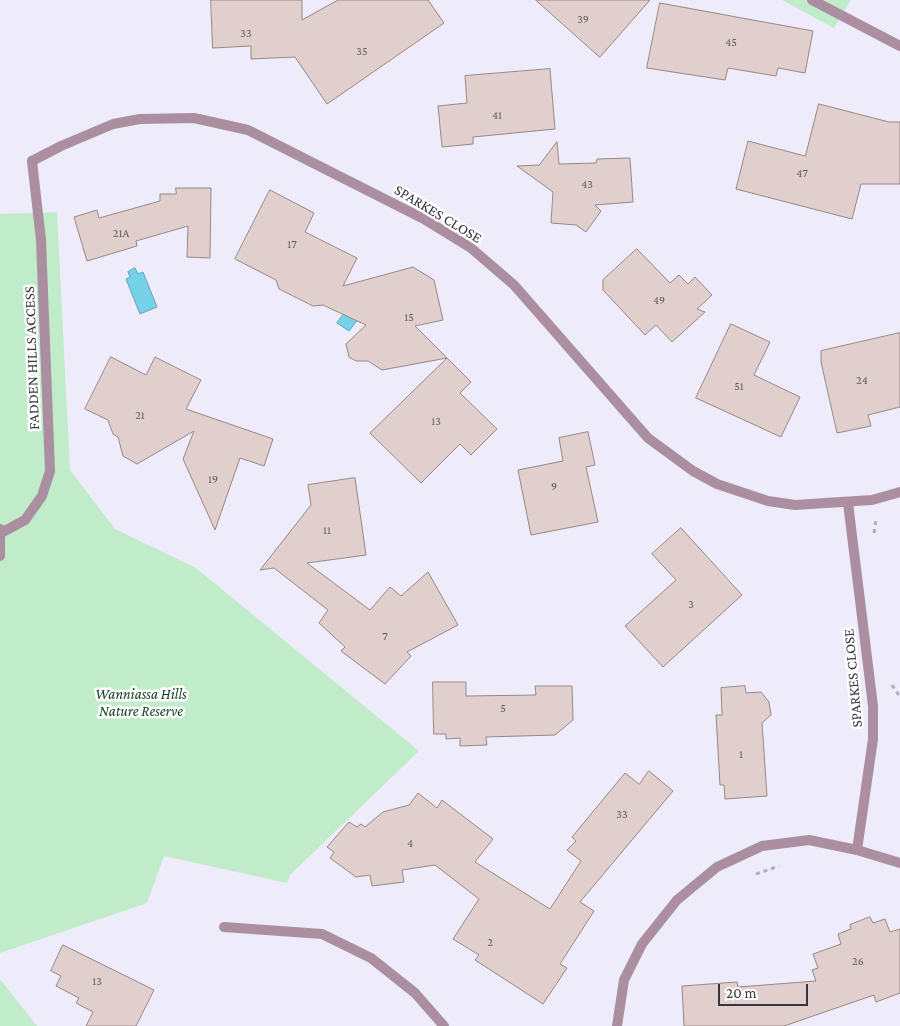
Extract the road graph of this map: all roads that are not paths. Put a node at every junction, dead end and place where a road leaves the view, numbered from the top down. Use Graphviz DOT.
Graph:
graph roads {
  1 [pos="812,0"];
  2 [pos="900,46"];
  3 [pos="32,161"];
  4 [pos="900,492"];
  5 [pos="848,503"];
  6 [pos="0,531"];
  7 [pos="0,556"];
  8 [pos="856,850"];
  9 [pos="900,863"];
  10 [pos="224,927"];
  11 [pos="444,1026"];
  12 [pos="617,1026"];
  1 -- 2 [label="street"];
  3 -- 5 [label="street, SPARKES CLOSE"];
  3 -- 6 [label="street, FADDEN HILLS ACCESS"];
  4 -- 5 [label="street, SPARKES CLOSE"];
  5 -- 8 [label="street, SPARKES CLOSE"];
  6 -- 7 [label="street"];
  8 -- 9 [label="street"];
  8 -- 12 [label="street"];
  10 -- 11 [label="street"];
}
